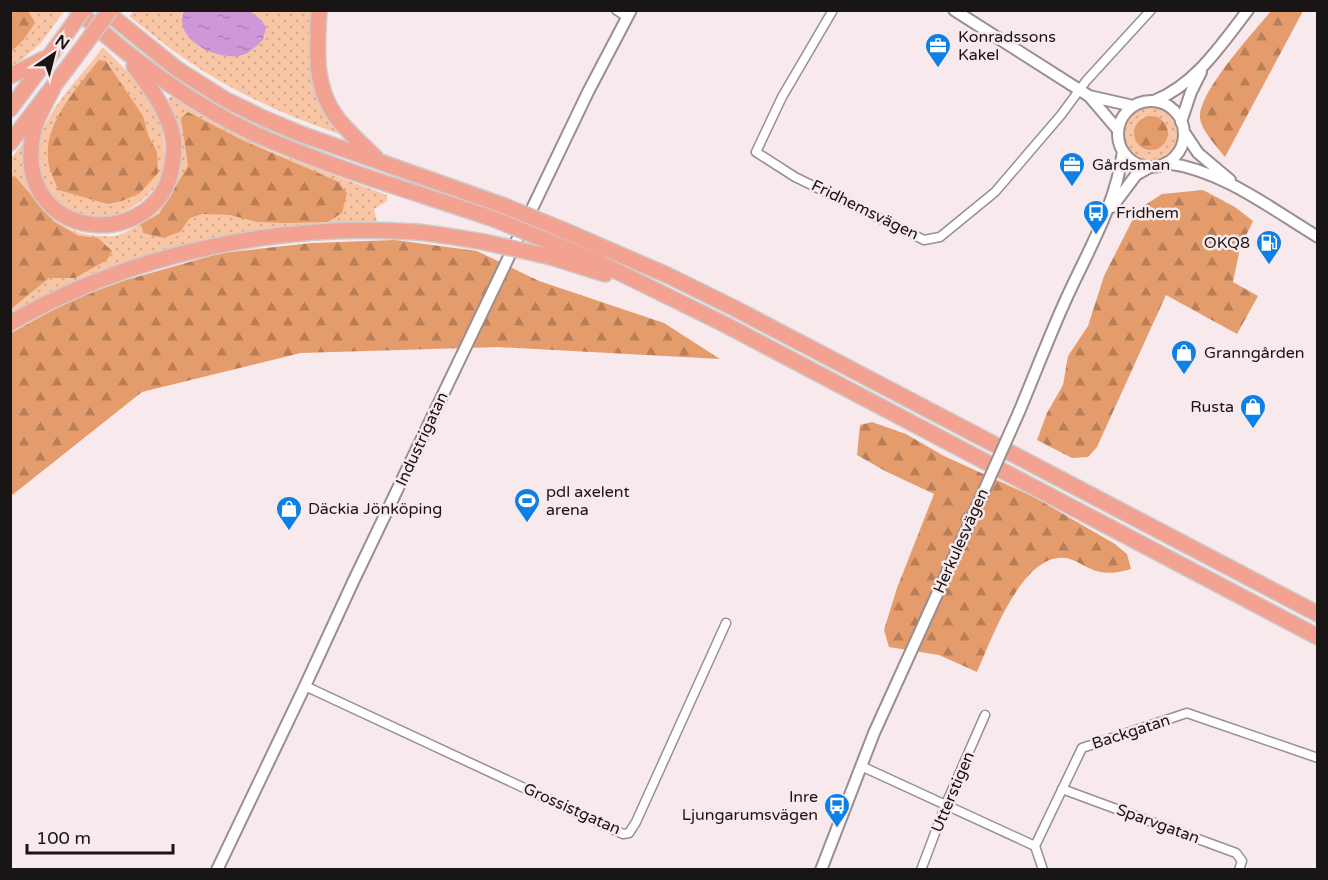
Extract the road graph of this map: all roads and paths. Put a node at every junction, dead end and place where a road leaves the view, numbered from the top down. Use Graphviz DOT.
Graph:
graph roads {
  1 [pos="77,10"];
  2 [pos="83,10"];
  3 [pos="104,10"];
  4 [pos="110,10"];
  5 [pos="319,10"];
  6 [pos="616,10"];
  7 [pos="833,10"];
  8 [pos="954,10"];
  9 [pos="1151,10"];
  10 [pos="1248,10"];
  11 [pos="629,14"];
  12 [pos="123,51"];
  13 [pos="50,56"];
  14 [pos="1205,65"];
  15 [pos="10,76"];
  16 [pos="52,88"];
  17 [pos="1084,93"];
  18 [pos="1154,101"];
  19 [pos="1133,106"];
  20 [pos="10,109"];
  21 [pos="1182,127"];
  22 [pos="1118,130"];
  23 [pos="10,143"];
  24 [pos="1123,151"];
  25 [pos="380,162"];
  26 [pos="1166,163"];
  27 [pos="1150,167"];
  28 [pos="1242,190"];
  29 [pos="1107,214"];
  30 [pos="1317,237"];
  31 [pos="557,244"];
  32 [pos="10,323"];
  33 [pos="1317,614"];
  34 [pos="726,623"];
  35 [pos="1317,638"];
  36 [pos="305,686"];
  37 [pos="985,715"];
  38 [pos="1317,758"];
  39 [pos="861,766"];
  40 [pos="1062,789"];
  41 [pos="946,804"];
  42 [pos="1035,846"];
  43 [pos="217,870"];
  44 [pos="821,870"];
  45 [pos="921,870"];
  46 [pos="1043,870"];
  47 [pos="1239,870"];
  1 -- 12 [label="highway"];
  2 -- 13 [label="highway, bridge"];
  3 -- 25 [label="highway"];
  4 -- 16 [label="highway, bridge"];
  5 -- 25 [label="highway"];
  6 -- 11 [label="street"];
  7 -- 17 [label="street, Fridhemsvägen"];
  8 -- 17 [label="street"];
  9 -- 17 [label="street, Fridhemsvägen"];
  10 -- 14 [label="street"];
  11 -- 36 [label="street, Industrigatan"];
  12 -- 16 [label="highway"];
  12 -- 31 [label="highway, bridge"];
  13 -- 15 [label="highway"];
  13 -- 20 [label="highway"];
  14 -- 18 [label="street"];
  14 -- 21 [label="street"];
  16 -- 23 [label="highway"];
  17 -- 19 [label="street"];
  17 -- 22 [label="street"];
  18 -- 19 [label="street"];
  18 -- 21 [label="street"];
  19 -- 22 [label="street"];
  21 -- 26 [label="street"];
  21 -- 28 [label="street"];
  22 -- 24 [label="street"];
  24 -- 27 [label="street"];
  24 -- 29 [label="street, Herkulesvägen"];
  25 -- 31 [label="highway, bridge"];
  26 -- 27 [label="street"];
  26 -- 28 [label="street"];
  27 -- 29 [label="street, Herkulesvägen"];
  28 -- 30 [label="street"];
  29 -- 39 [label="street, Herkulesvägen, bridge"];
  31 -- 32 [label="highway, bridge"];
  31 -- 33 [label="highway"];
  31 -- 35 [label="highway"];
  34 -- 36 [label="street, Grossistgatan"];
  36 -- 43 [label="street, Industrigatan"];
  37 -- 41 [label="street, Utterstigen"];
  38 -- 40 [label="street, Backgatan"];
  39 -- 41 [label="street"];
  39 -- 44 [label="street, Herkulesvägen"];
  40 -- 42 [label="street, Backgatan"];
  40 -- 47 [label="street, Sparvgatan"];
  41 -- 42 [label="street"];
  41 -- 45 [label="street, Utterstigen"];
  42 -- 46 [label="street"];
}
